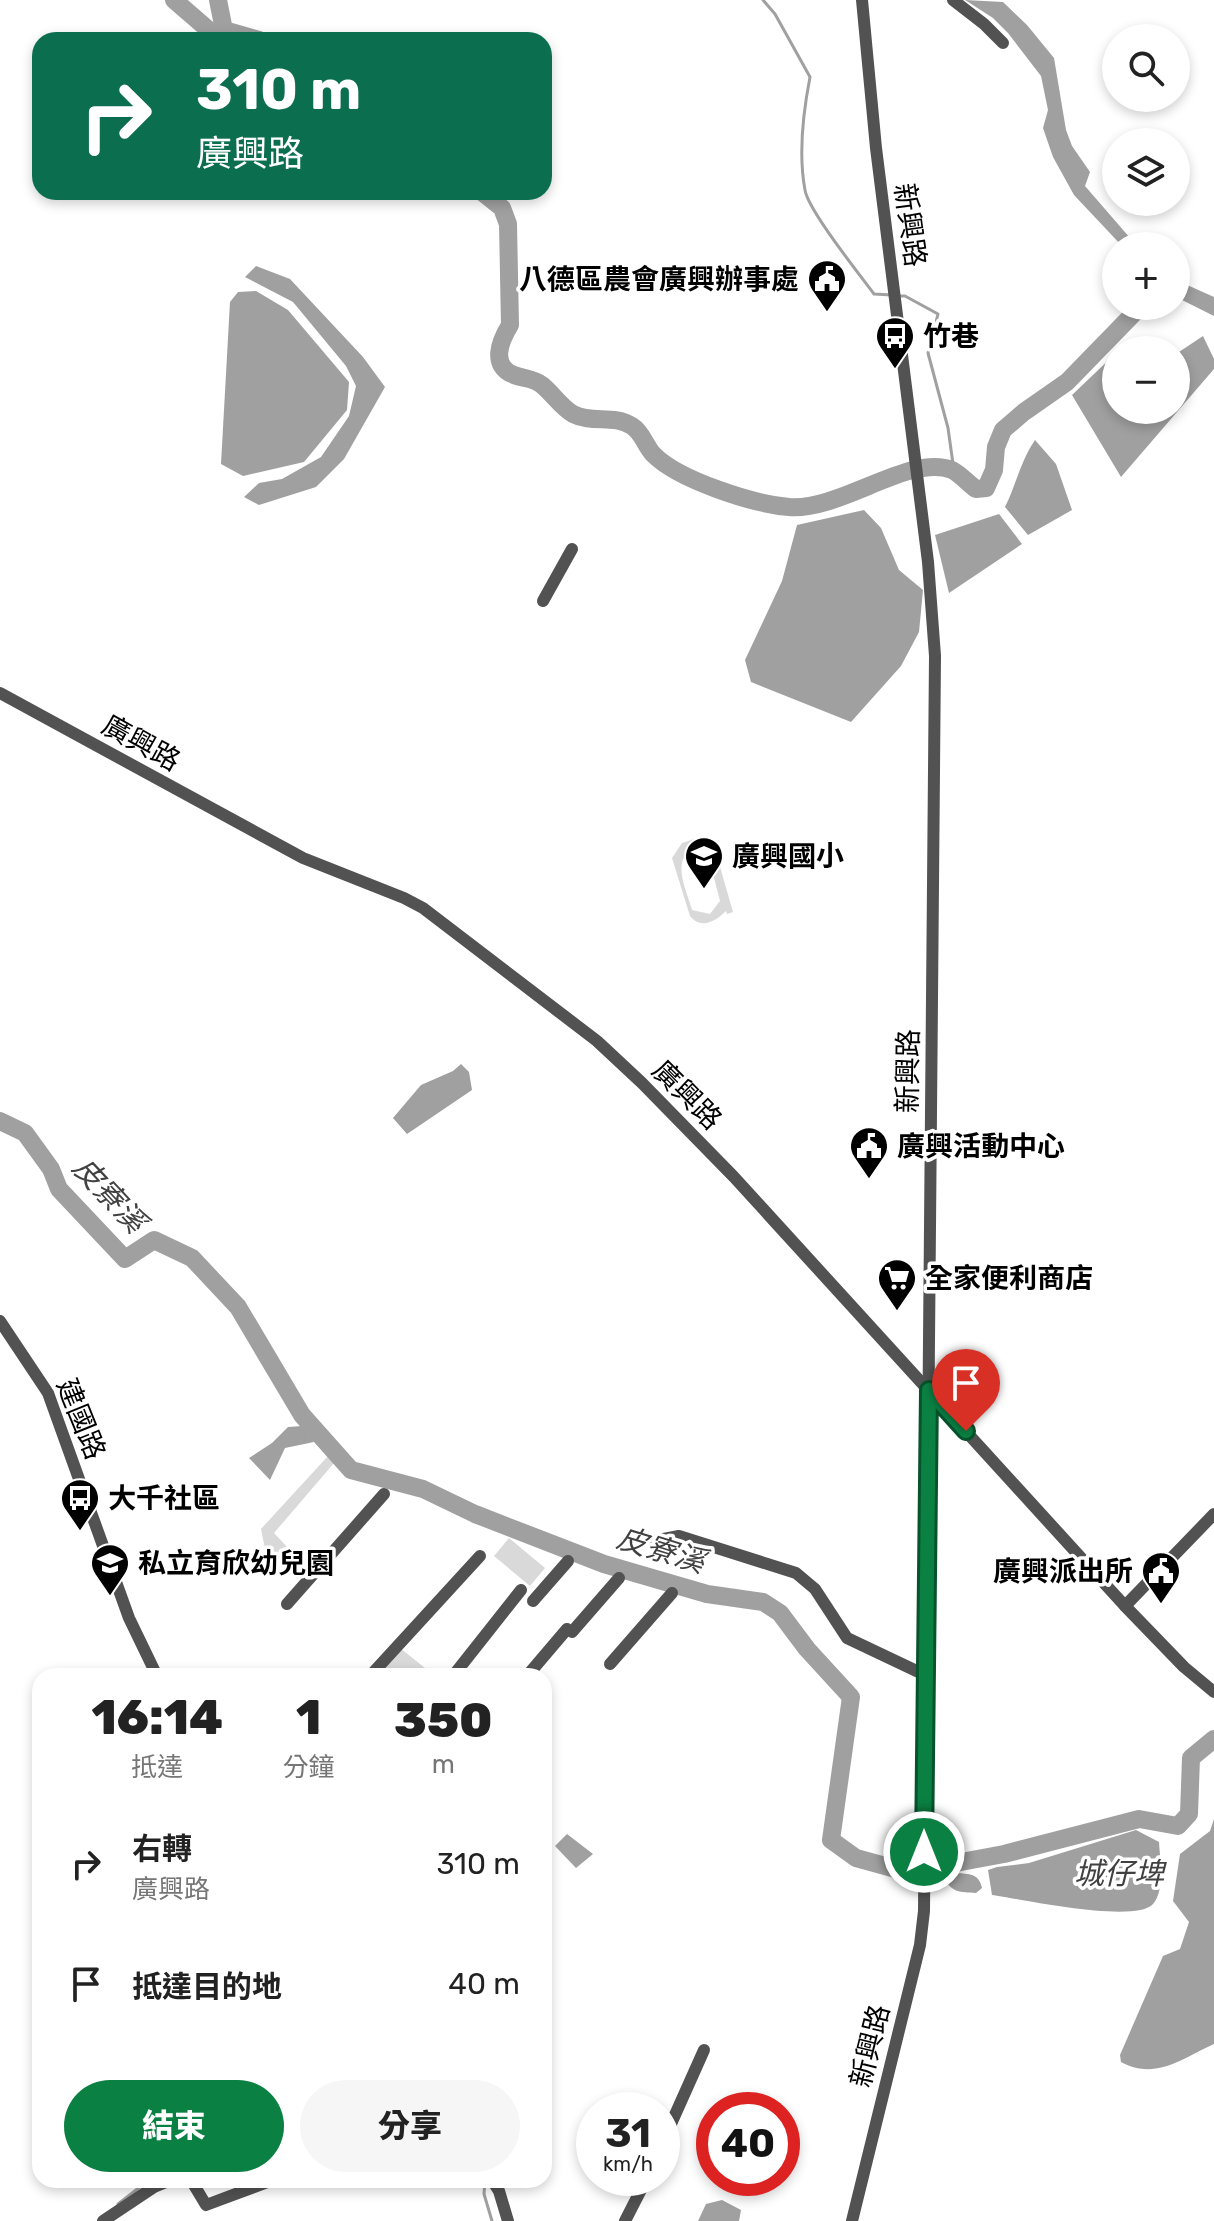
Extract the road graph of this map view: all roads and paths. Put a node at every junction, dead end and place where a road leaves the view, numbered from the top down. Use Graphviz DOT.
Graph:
graph roads {
  1 [pos="862,0"];
  2 [pos="953,0"];
  3 [pos="1003,43"];
  4 [pos="572,549"];
  5 [pos="543,601"];
  6 [pos="0,693"];
  7 [pos="0,1321"];
  8 [pos="929,1390"];
  9 [pos="384,1494"];
  10 [pos="1214,1514"];
  11 [pos="653,1541"];
  12 [pos="480,1556"];
  13 [pos="568,1561"];
  14 [pos="619,1578"];
  15 [pos="521,1590"];
  16 [pos="672,1593"];
  17 [pos="533,1601"];
  18 [pos="287,1604"];
  19 [pos="1125,1606"];
  20 [pos="610,1664"];
  21 [pos="153,1668"];
  22 [pos="377,1668"];
  23 [pos="459,1668"];
  24 [pos="534,1668"];
  25 [pos="925,1675"];
  26 [pos="1214,1692"];
  27 [pos="704,2050"];
  28 [pos="680,2104"];
  29 [pos="152,2188"];
  30 [pos="196,2188"];
  31 [pos="252,2188"];
  32 [pos="497,2188"];
  33 [pos="638,2196"];
  34 [pos="103,2221"];
  35 [pos="508,2221"];
  36 [pos="625,2221"];
  37 [pos="852,2221"];
  1 -- 8 [label="street, 新興路"];
  2 -- 3 [label="street"];
  4 -- 5 [label="street"];
  6 -- 8 [label="street, 廣興路"];
  7 -- 21 [label="street, 建國路"];
  8 -- 19 [label="street, 廣興路"];
  8 -- 25 [label="street, 新興路"];
  9 -- 18 [label="street"];
  10 -- 19 [label="street"];
  11 -- 25 [label="street"];
  12 -- 22 [label="street"];
  13 -- 17 [label="street"];
  14 -- 24 [label="street"];
  15 -- 23 [label="street"];
  16 -- 20 [label="street"];
  19 -- 26 [label="street, 廣興路"];
  25 -- 37 [label="street, 新興路"];
  27 -- 28 [label="street"];
  29 -- 34 [label="street"];
  30 -- 31 [label="street"];
  32 -- 35 [label="street"];
  33 -- 36 [label="street"];
}
